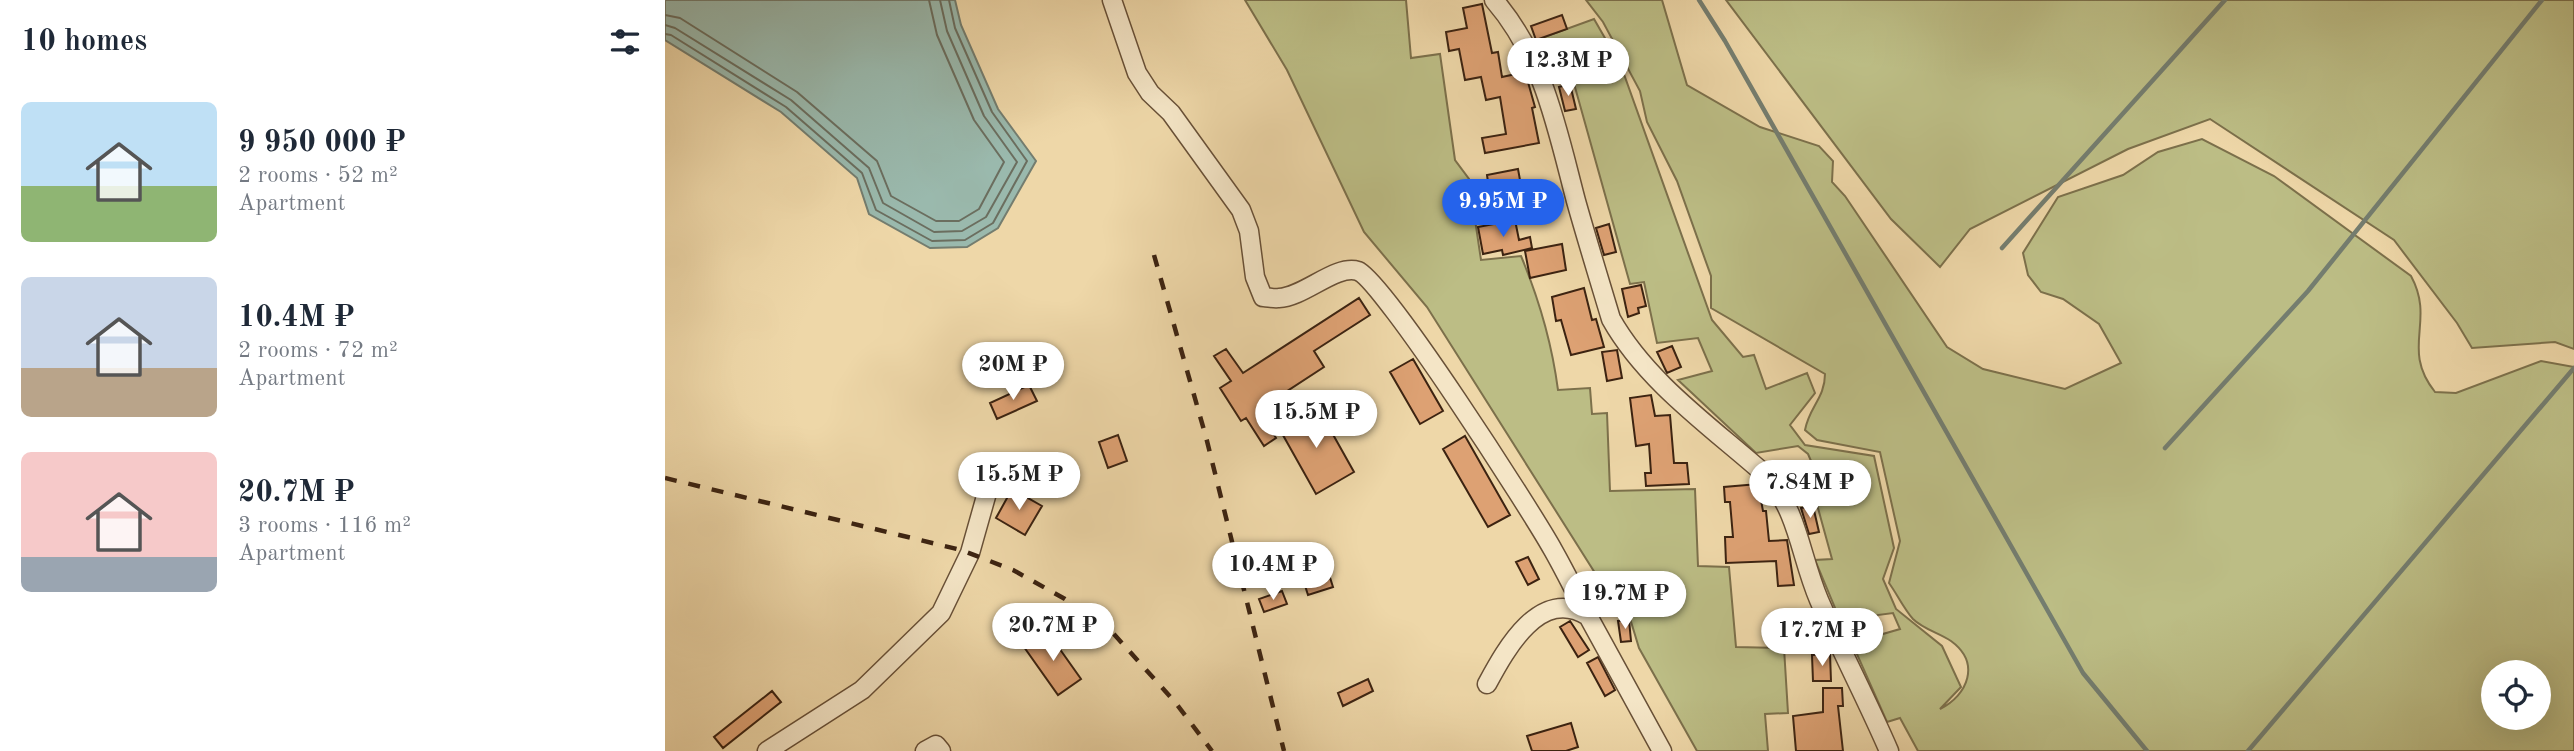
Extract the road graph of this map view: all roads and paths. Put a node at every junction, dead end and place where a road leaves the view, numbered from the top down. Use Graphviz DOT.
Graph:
graph roads {
  1 [pos="1112,0"];
  2 [pos="1494,0"];
  3 [pos="1025,478"];
  4 [pos="1588,616"];
  5 [pos="1487,684"];
  6 [pos="767,751"];
  7 [pos="925,751"];
  8 [pos="941,751"];
  9 [pos="1662,751"];
  10 [pos="1889,751"];
  1 -- 4 [label="street"];
  2 -- 10 [label="street"];
  3 -- 6 [label="street"];
  4 -- 5 [label="street"];
  4 -- 9 [label="street"];
  7 -- 8 [label="street"];
}
